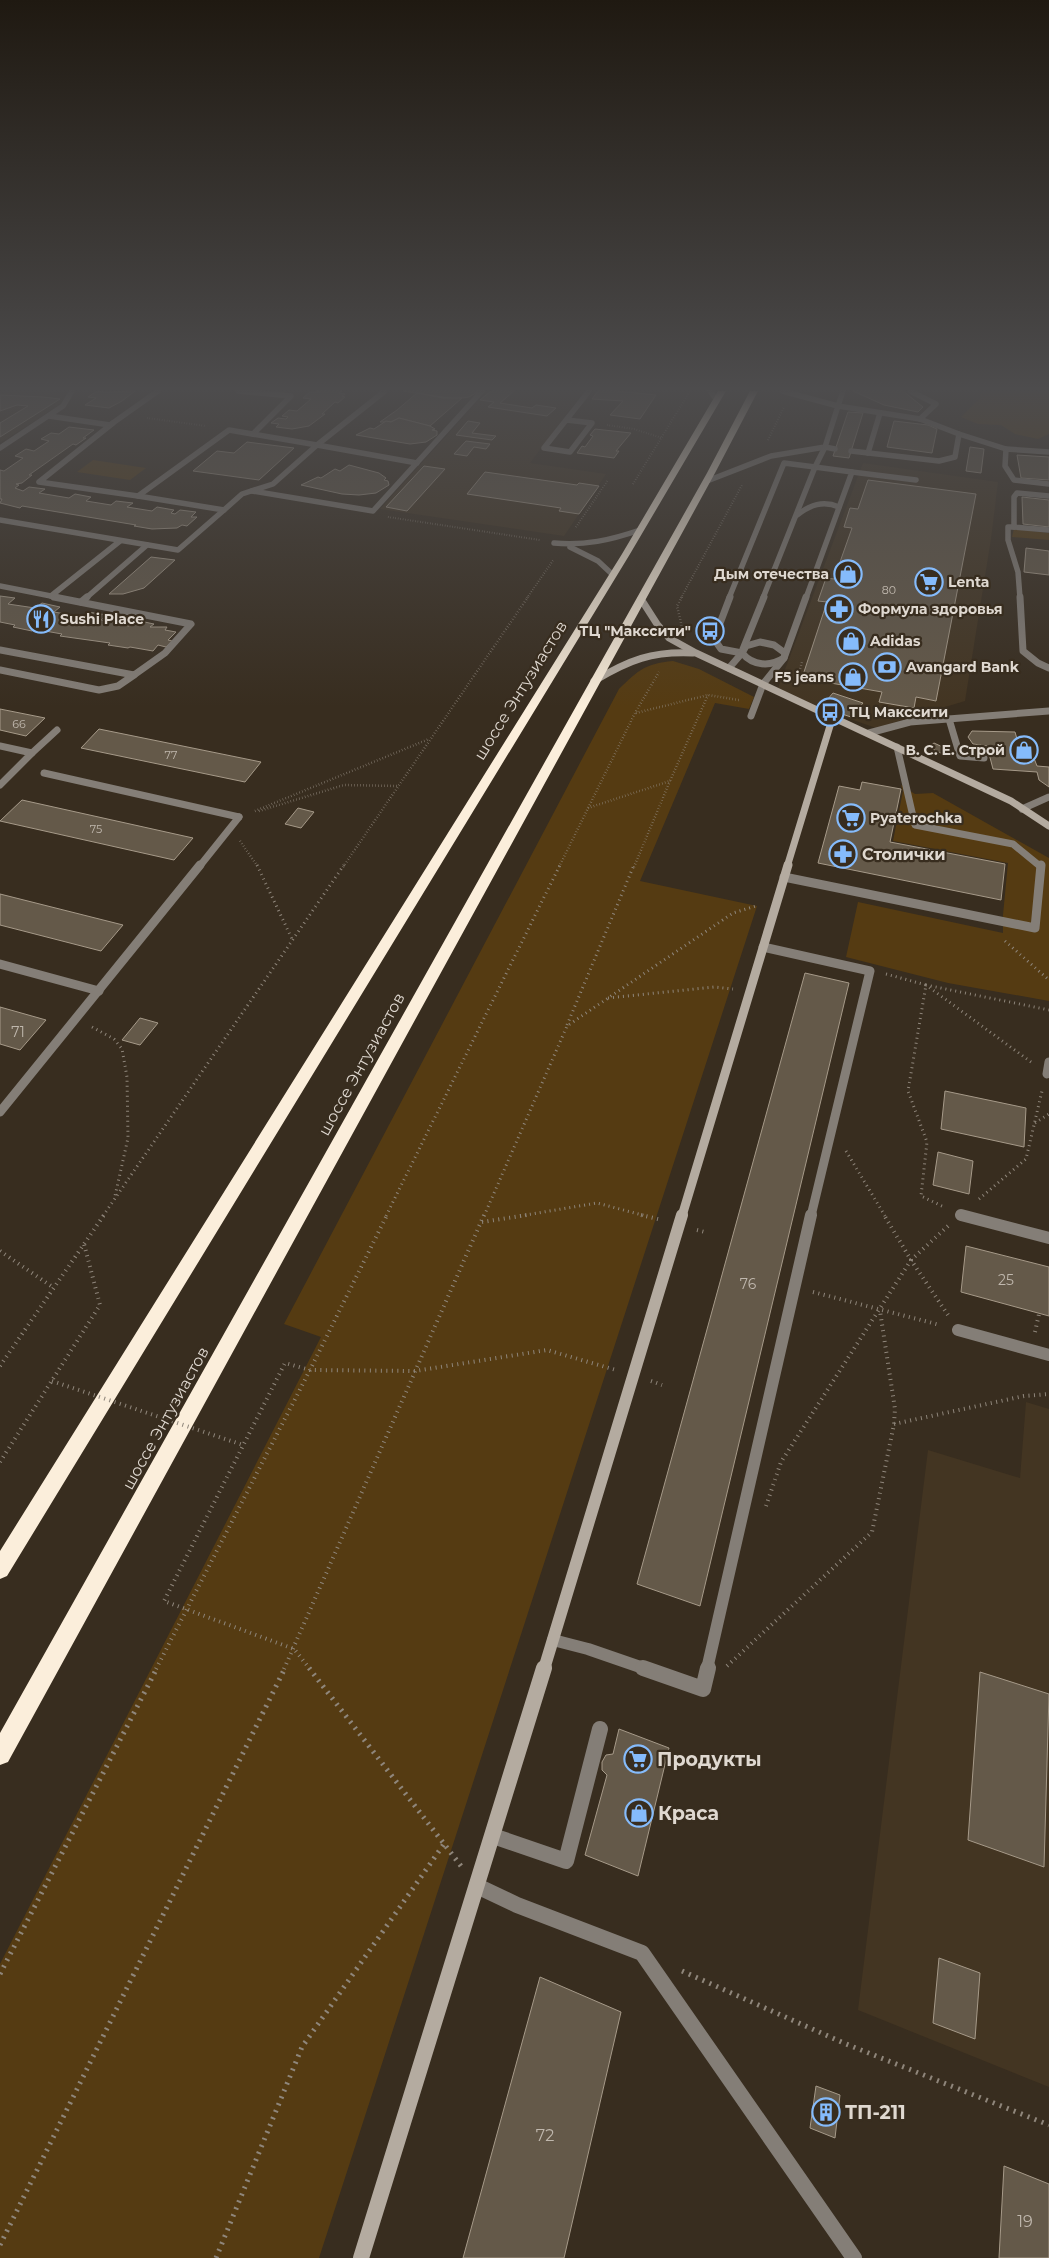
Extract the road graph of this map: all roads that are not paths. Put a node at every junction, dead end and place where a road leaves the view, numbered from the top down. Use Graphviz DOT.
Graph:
graph roads {
  1 [pos="140,496"];
  2 [pos="239,496"];
  3 [pos="285,496"];
  4 [pos="386,496"];
  5 [pos="659,496"];
  6 [pos="698,496"];
  7 [pos="770,496"];
  8 [pos="803,496"];
  9 [pos="843,496"];
  10 [pos="1014,496"];
  11 [pos="839,507"];
  12 [pos="224,510"];
  13 [pos="795,516"];
  14 [pos="0,520"];
  15 [pos="1014,527"];
  16 [pos="640,530"];
  17 [pos="1049,530"];
  18 [pos="120,541"];
  19 [pos="554,543"];
  20 [pos="564,544"];
  21 [pos="147,545"];
  22 [pos="613,575"];
  23 [pos="0,586"];
  24 [pos="51,596"];
  25 [pos="641,599"];
  26 [pos="81,602"];
  27 [pos="0,650"];
  28 [pos="742,651"];
  29 [pos="696,653"];
  30 [pos="784,658"];
  31 [pos="729,668"];
  32 [pos="1049,668"];
  33 [pos="0,670"];
  34 [pos="134,675"];
  35 [pos="594,681"];
  36 [pos="763,684"];
  37 [pos="1049,711"];
  38 [pos="751,716"];
  39 [pos="833,716"];
  40 [pos="949,719"];
  41 [pos="57,730"];
  42 [pos="869,733"];
  43 [pos="0,746"];
  44 [pos="897,747"];
  45 [pos="32,753"];
  46 [pos="984,758"];
  47 [pos="44,773"];
  48 [pos="0,785"];
  49 [pos="1049,797"];
  50 [pos="1022,809"];
  51 [pos="1049,826"];
  52 [pos="784,877"];
  53 [pos="763,947"];
  54 [pos="0,964"];
  55 [pos="99,991"];
  56 [pos="1049,1062"];
  57 [pos="1047,1074"];
  58 [pos="0,1112"];
  59 [pos="960,1215"];
  60 [pos="1049,1238"];
  61 [pos="958,1330"];
  62 [pos="1049,1354"];
  63 [pos="0,1569"];
  64 [pos="553,1640"];
  65 [pos="600,1728"];
  66 [pos="0,1754"];
  67 [pos="492,1836"];
  68 [pos="477,1886"];
  69 [pos="361,2258"];
  70 [pos="854,2258"];
  1 -- 12 [label="street"];
  2 -- 12 [label="street"];
  3 -- 4 [label="street"];
  5 -- 16 [label="highway, шоссе Энтузиастов"];
  6 -- 25 [label="highway, шоссе Энтузиастов"];
  7 -- 28 [label="street"];
  8 -- 13 [label="street"];
  9 -- 11 [label="street"];
  10 -- 15 [label="street"];
  11 -- 13 [label="street"];
  11 -- 30 [label="street"];
  12 -- 21 [label="street"];
  13 -- 28 [label="street"];
  14 -- 18 [label="street"];
  15 -- 17 [label="street"];
  15 -- 32 [label="street"];
  16 -- 20 [label="street"];
  16 -- 22 [label="highway, шоссе Энтузиастов"];
  18 -- 21 [label="street"];
  18 -- 24 [label="street"];
  19 -- 20 [label="street"];
  20 -- 22 [label="street"];
  21 -- 26 [label="street"];
  22 -- 63 [label="highway, шоссе Энтузиастов"];
  23 -- 24 [label="street"];
  24 -- 26 [label="street"];
  25 -- 29 [label="street"];
  25 -- 35 [label="highway, шоссе Энтузиастов"];
  26 -- 34 [label="street"];
  27 -- 34 [label="street"];
  28 -- 30 [label="street"];
  28 -- 30 [label="street"];
  28 -- 31 [label="street"];
  29 -- 31 [label="street"];
  29 -- 35 [label="street"];
  30 -- 36 [label="street"];
  31 -- 36 [label="street"];
  33 -- 34 [label="street"];
  35 -- 66 [label="highway, шоссе Энтузиастов"];
  36 -- 38 [label="street"];
  36 -- 39 [label="street"];
  37 -- 40 [label="street"];
  39 -- 42 [label="street"];
  39 -- 52 [label="street"];
  40 -- 42 [label="street"];
  40 -- 46 [label="street"];
  41 -- 45 [label="street"];
  42 -- 44 [label="street"];
  43 -- 45 [label="street"];
  44 -- 50 [label="street"];
  44 -- 52 [label="street"];
  45 -- 48 [label="street"];
  47 -- 55 [label="street"];
  49 -- 50 [label="street"];
  50 -- 51 [label="street"];
  52 -- 53 [label="street"];
  53 -- 64 [label="street"];
  53 -- 64 [label="street"];
  54 -- 55 [label="street"];
  55 -- 58 [label="street"];
  56 -- 57 [label="street"];
  59 -- 60 [label="street"];
  61 -- 62 [label="street"];
  64 -- 67 [label="street"];
  65 -- 67 [label="street"];
  67 -- 68 [label="street"];
  68 -- 69 [label="street"];
  68 -- 70 [label="street"];
}
